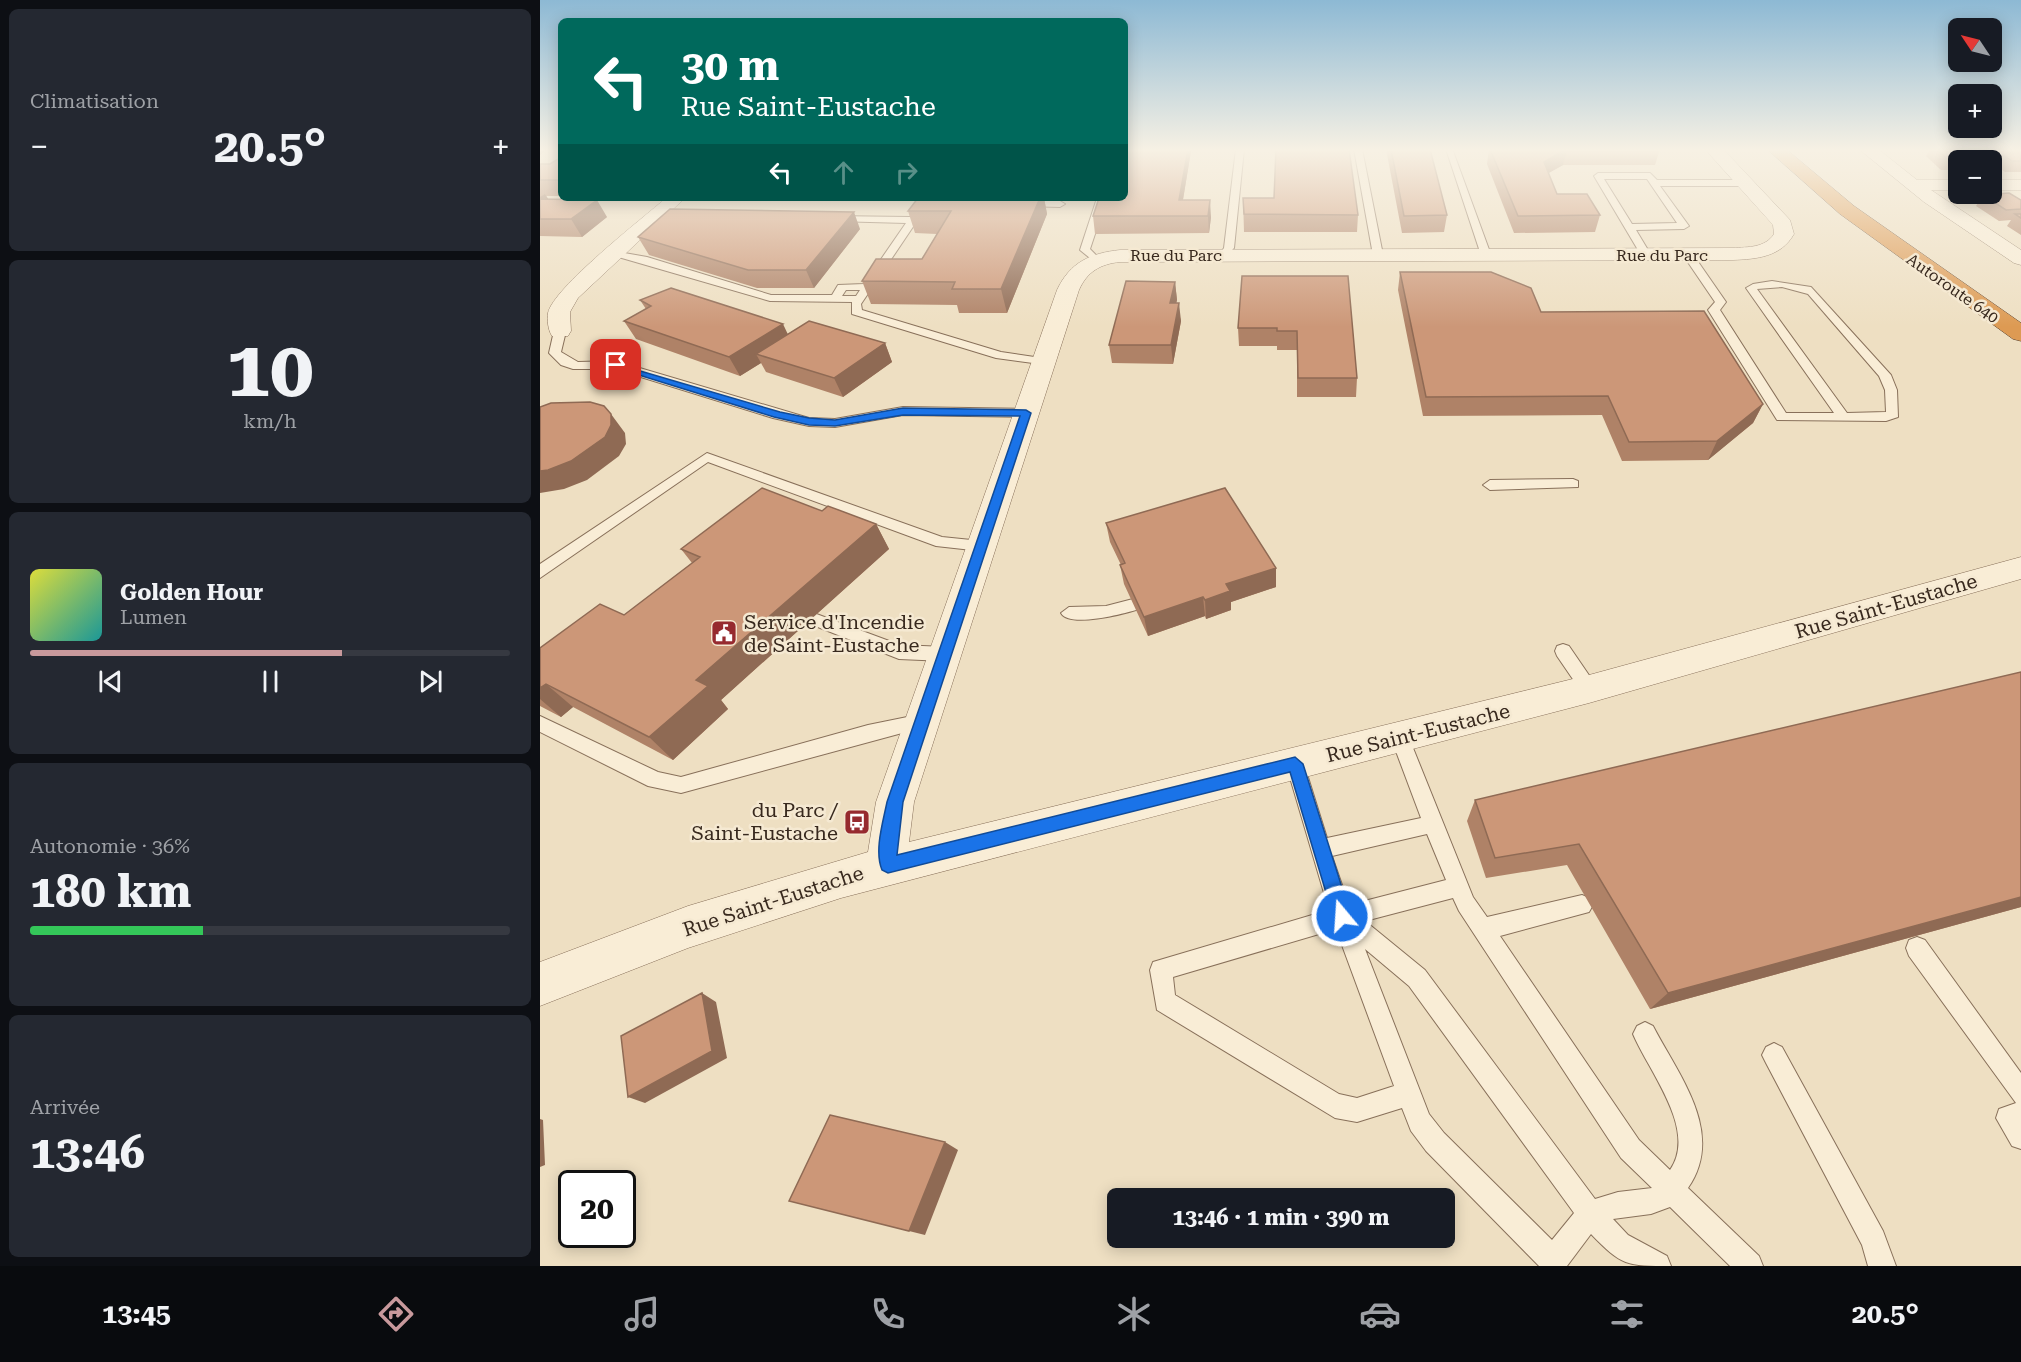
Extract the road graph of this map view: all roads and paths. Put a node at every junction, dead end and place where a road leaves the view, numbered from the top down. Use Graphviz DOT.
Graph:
graph roads {
  1 [pos="919,208"];
  2 [pos="1099,208"];
  3 [pos="1233,208"];
  4 [pos="1369,208"];
  5 [pos="1469,208"];
  6 [pos="1617,208"];
  7 [pos="1671,208"];
  8 [pos="1768,208"];
  9 [pos="1845,208"];
  10 [pos="1948,208"];
  11 [pos="667,210"];
  12 [pos="1883,212"];
  13 [pos="819,218"];
  14 [pos="911,220"];
  15 [pos="1629,227"];
  16 [pos="613,254"];
  17 [pos="1224,255"];
  18 [pos="1378,255"];
  19 [pos="1486,255"];
  20 [pos="1646,255"];
  21 [pos="1688,255"];
  22 [pos="2021,258"];
  23 [pos="1096,260"];
  24 [pos="1973,276"];
  25 [pos="867,287"];
  26 [pos="835,299"];
  27 [pos="859,299"];
  28 [pos="560,331"];
  29 [pos="2021,334"];
  30 [pos="1044,362"];
  31 [pos="1026,413"];
  32 [pos="1842,417"];
  33 [pos="1573,484"];
  34 [pos="1490,485"];
  35 [pos="981,546"];
  36 [pos="2021,568"];
  37 [pos="540,572"];
  38 [pos="1133,605"];
  39 [pos="1070,613"];
  40 [pos="811,618"];
  41 [pos="1563,651"];
  42 [pos="945,654"];
  43 [pos="1589,690"];
  44 [pos="922,721"];
  45 [pos="540,724"];
  46 [pos="1400,738"];
  47 [pos="1295,764"];
  48 [pos="1434,824"];
  49 [pos="1320,849"];
  50 [pos="888,865"];
  51 [pos="1459,887"];
  52 [pos="1582,905"];
  53 [pos="1342,916"];
  54 [pos="1483,928"];
  55 [pos="1917,948"];
  56 [pos="540,984"];
  57 [pos="1645,1034"];
  58 [pos="1774,1055"];
  59 [pos="2021,1093"];
  60 [pos="1409,1094"];
  61 [pos="2021,1113"];
  62 [pos="2021,1137"];
  63 [pos="1672,1191"];
  64 [pos="1591,1215"];
  65 [pos="1554,1264"];
  66 [pos="1657,1266"];
  67 [pos="1749,1266"];
  68 [pos="1882,1266"];
  1 -- 14 [label="lane"];
  2 -- 23 [label="lane"];
  3 -- 17 [label="lane"];
  4 -- 18 [label="lane"];
  5 -- 19 [label="lane"];
  6 -- 15 [label="lane"];
  7 -- 15 [label="lane"];
  8 -- 21 [label="street, Rue du Parc"];
  9 -- 29 [label="highway, Autoroute 640"];
  10 -- 22 [label="street"];
  11 -- 16 [label="street"];
  12 -- 24 [label="highway, Autoroute 640"];
  13 -- 14 [label="lane"];
  14 -- 25 [label="lane"];
  15 -- 20 [label="lane"];
  16 -- 26 [label="lane"];
  16 -- 28 [label="street"];
  17 -- 18 [label="street, Rue du Parc"];
  17 -- 23 [label="street, Rue du Parc"];
  18 -- 19 [label="street, Rue du Parc"];
  19 -- 20 [label="street, Rue du Parc"];
  20 -- 21 [label="street, Rue du Parc"];
  21 -- 32 [label="lane"];
  23 -- 30 [label="street"];
  25 -- 26 [label="lane"];
  25 -- 27 [label="lane"];
  26 -- 27 [label="lane"];
  27 -- 30 [label="lane"];
  28 -- 31 [label="lane"];
  30 -- 31 [label="street"];
  31 -- 35 [label="street"];
  32 -- 32 [label="lane"];
  33 -- 34 [label="lane"];
  35 -- 37 [label="lane"];
  35 -- 42 [label="street"];
  36 -- 43 [label="street, Rue Saint-Eustache"];
  38 -- 39 [label="lane"];
  40 -- 42 [label="lane"];
  41 -- 43 [label="lane"];
  42 -- 44 [label="street"];
  43 -- 46 [label="street, Rue Saint-Eustache"];
  44 -- 45 [label="lane"];
  44 -- 50 [label="street"];
  46 -- 47 [label="street, Rue Saint-Eustache"];
  46 -- 48 [label="lane"];
  47 -- 49 [label="lane"];
  47 -- 50 [label="street, Rue Saint-Eustache"];
  48 -- 49 [label="lane"];
  48 -- 51 [label="lane"];
  49 -- 53 [label="lane"];
  50 -- 56 [label="street, Rue Saint-Eustache"];
  51 -- 53 [label="lane"];
  51 -- 54 [label="lane"];
  52 -- 54 [label="lane"];
  53 -- 60 [label="lane"];
  53 -- 60 [label="lane"];
  53 -- 64 [label="lane"];
  54 -- 63 [label="lane"];
  55 -- 59 [label="lane"];
  57 -- 63 [label="lane"];
  58 -- 68 [label="lane"];
  60 -- 65 [label="lane"];
  61 -- 62 [label="lane"];
  63 -- 64 [label="lane"];
  63 -- 67 [label="lane"];
  64 -- 65 [label="lane"];
  64 -- 66 [label="lane"];
}
